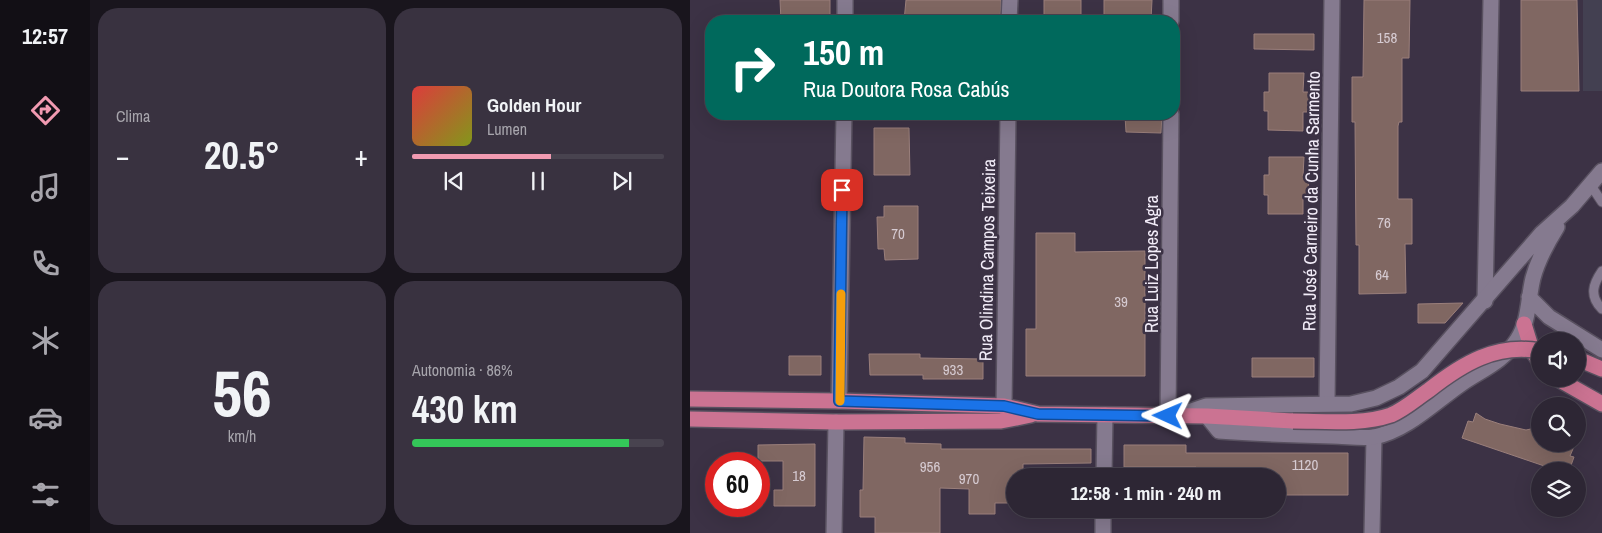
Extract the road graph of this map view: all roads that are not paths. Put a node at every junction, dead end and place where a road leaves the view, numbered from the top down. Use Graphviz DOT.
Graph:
graph roads {
  1 [pos="846,0"];
  2 [pos="1010,0"];
  3 [pos="1171,0"];
  4 [pos="1332,0"];
  5 [pos="1491,0"];
  6 [pos="845,15"];
  7 [pos="1009,15"];
  8 [pos="1171,15"];
  9 [pos="844,120"];
  10 [pos="1008,120"];
  11 [pos="1170,120"];
  12 [pos="1602,171"];
  13 [pos="1590,184"];
  14 [pos="1602,202"];
  15 [pos="1572,206"];
  16 [pos="1602,271"];
  17 [pos="1529,297"];
  18 [pos="1485,301"];
  19 [pos="1602,309"];
  20 [pos="1524,324"];
  21 [pos="1531,347"];
  22 [pos="1531,350"];
  23 [pos="1602,350"];
  24 [pos="1586,362"];
  25 [pos="1602,368"];
  26 [pos="1572,387"];
  27 [pos="690,399"];
  28 [pos="839,401"];
  29 [pos="1327,403"];
  30 [pos="1601,403"];
  31 [pos="1004,406"];
  32 [pos="1038,414"];
  33 [pos="1105,415"];
  34 [pos="1173,415"];
  35 [pos="1207,416"];
  36 [pos="690,419"];
  37 [pos="836,422"];
  38 [pos="1374,437"];
  39 [pos="1104,468"];
  40 [pos="1103,518"];
  41 [pos="834,533"];
  42 [pos="1103,533"];
  43 [pos="1372,533"];
  1 -- 6 [label="street"];
  2 -- 7 [label="street"];
  3 -- 8 [label="street"];
  4 -- 29 [label="street, Rua José Carneiro da Cunha Sarmento"];
  5 -- 18 [label="street"];
  9 -- 28 [label="street"];
  10 -- 31 [label="street, Rua Olindina Campos Teixeira"];
  11 -- 34 [label="street, Rua Luiz Lopes Agra"];
  12 -- 13 [label="street"];
  13 -- 14 [label="lane"];
  13 -- 15 [label="street"];
  15 -- 17 [label="street"];
  15 -- 18 [label="street"];
  16 -- 19 [label="lane"];
  17 -- 20 [label="street"];
  17 -- 23 [label="street"];
  18 -- 29 [label="street"];
  20 -- 21 [label="main road"];
  20 -- 38 [label="street"];
  22 -- 35 [label="main road, bridge"];
  24 -- 25 [label="main road"];
  26 -- 30 [label="main road"];
  27 -- 28 [label="main road"];
  28 -- 31 [label="main road"];
  29 -- 34 [label="street"];
  31 -- 32 [label="main road"];
  32 -- 33 [label="main road"];
  32 -- 37 [label="main road"];
  33 -- 34 [label="main road"];
  33 -- 39 [label="street"];
  34 -- 35 [label="main road"];
  35 -- 38 [label="street"];
  36 -- 37 [label="main road"];
  37 -- 41 [label="street"];
  38 -- 43 [label="street"];
  40 -- 42 [label="street"];
}
